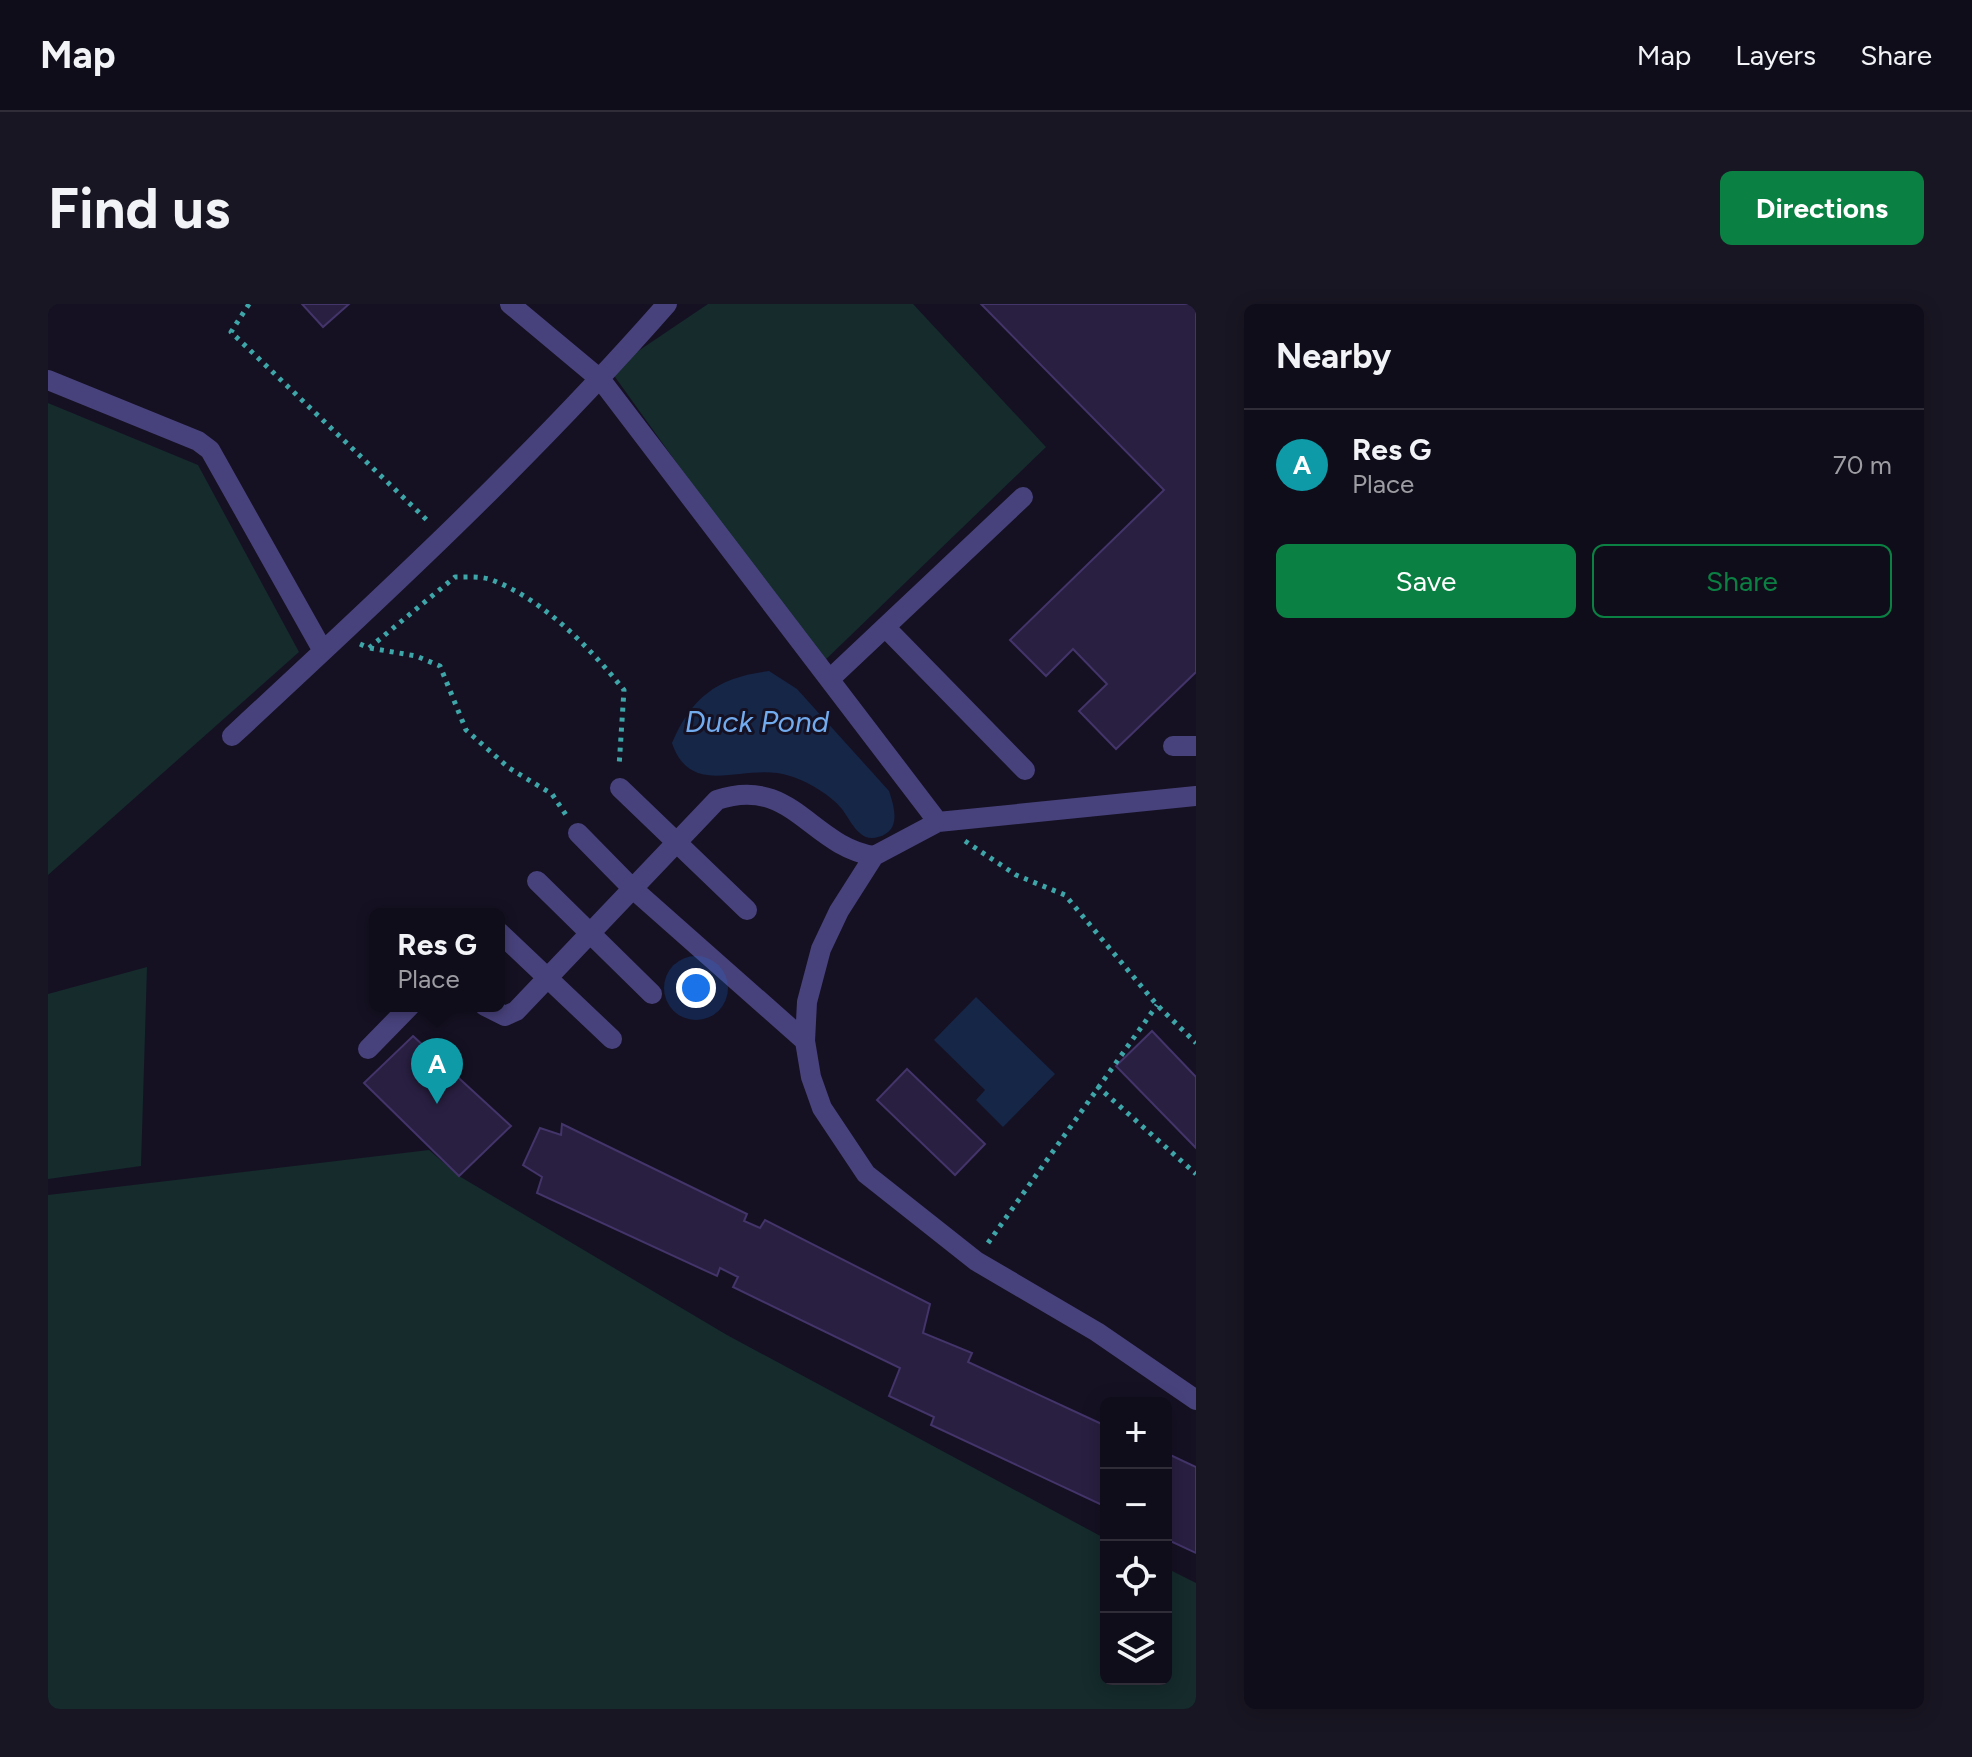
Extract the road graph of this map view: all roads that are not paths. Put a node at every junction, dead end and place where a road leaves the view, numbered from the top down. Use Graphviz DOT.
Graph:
graph roads {
  1 [pos="510,304"];
  2 [pos="667,304"];
  3 [pos="48,380"];
  4 [pos="601,380"];
  5 [pos="1023,497"];
  6 [pos="885,627"];
  7 [pos="323,651"];
  8 [pos="831,678"];
  9 [pos="232,736"];
  10 [pos="1173,746"];
  11 [pos="1196,746"];
  12 [pos="1025,770"];
  13 [pos="620,788"];
  14 [pos="1196,796"];
  15 [pos="938,822"];
  16 [pos="578,833"];
  17 [pos="676,842"];
  18 [pos="874,856"];
  19 [pos="537,881"];
  20 [pos="632,888"];
  21 [pos="747,910"];
  22 [pos="589,933"];
  23 [pos="505,938"];
  24 [pos="548,977"];
  25 [pos="652,994"];
  26 [pos="404,1012"];
  27 [pos="495,1012"];
  28 [pos="612,1039"];
  29 [pos="805,1041"];
  30 [pos="368,1049"];
  31 [pos="1196,1400"];
  1 -- 4 [label="lane"];
  2 -- 4 [label="lane"];
  3 -- 7 [label="lane"];
  4 -- 7 [label="lane"];
  4 -- 8 [label="lane"];
  5 -- 6 [label="lane"];
  6 -- 8 [label="lane"];
  6 -- 12 [label="lane"];
  7 -- 9 [label="lane"];
  8 -- 15 [label="lane"];
  10 -- 11 [label="lane"];
  13 -- 17 [label="lane"];
  14 -- 15 [label="lane"];
  15 -- 18 [label="lane"];
  16 -- 20 [label="lane"];
  17 -- 18 [label="lane"];
  17 -- 20 [label="lane"];
  17 -- 21 [label="lane"];
  18 -- 29 [label="lane"];
  19 -- 22 [label="lane"];
  20 -- 22 [label="lane"];
  20 -- 29 [label="lane"];
  22 -- 24 [label="lane"];
  22 -- 25 [label="lane"];
  23 -- 24 [label="lane"];
  24 -- 27 [label="lane"];
  24 -- 28 [label="lane"];
  26 -- 30 [label="lane"];
  29 -- 31 [label="lane"];
}
